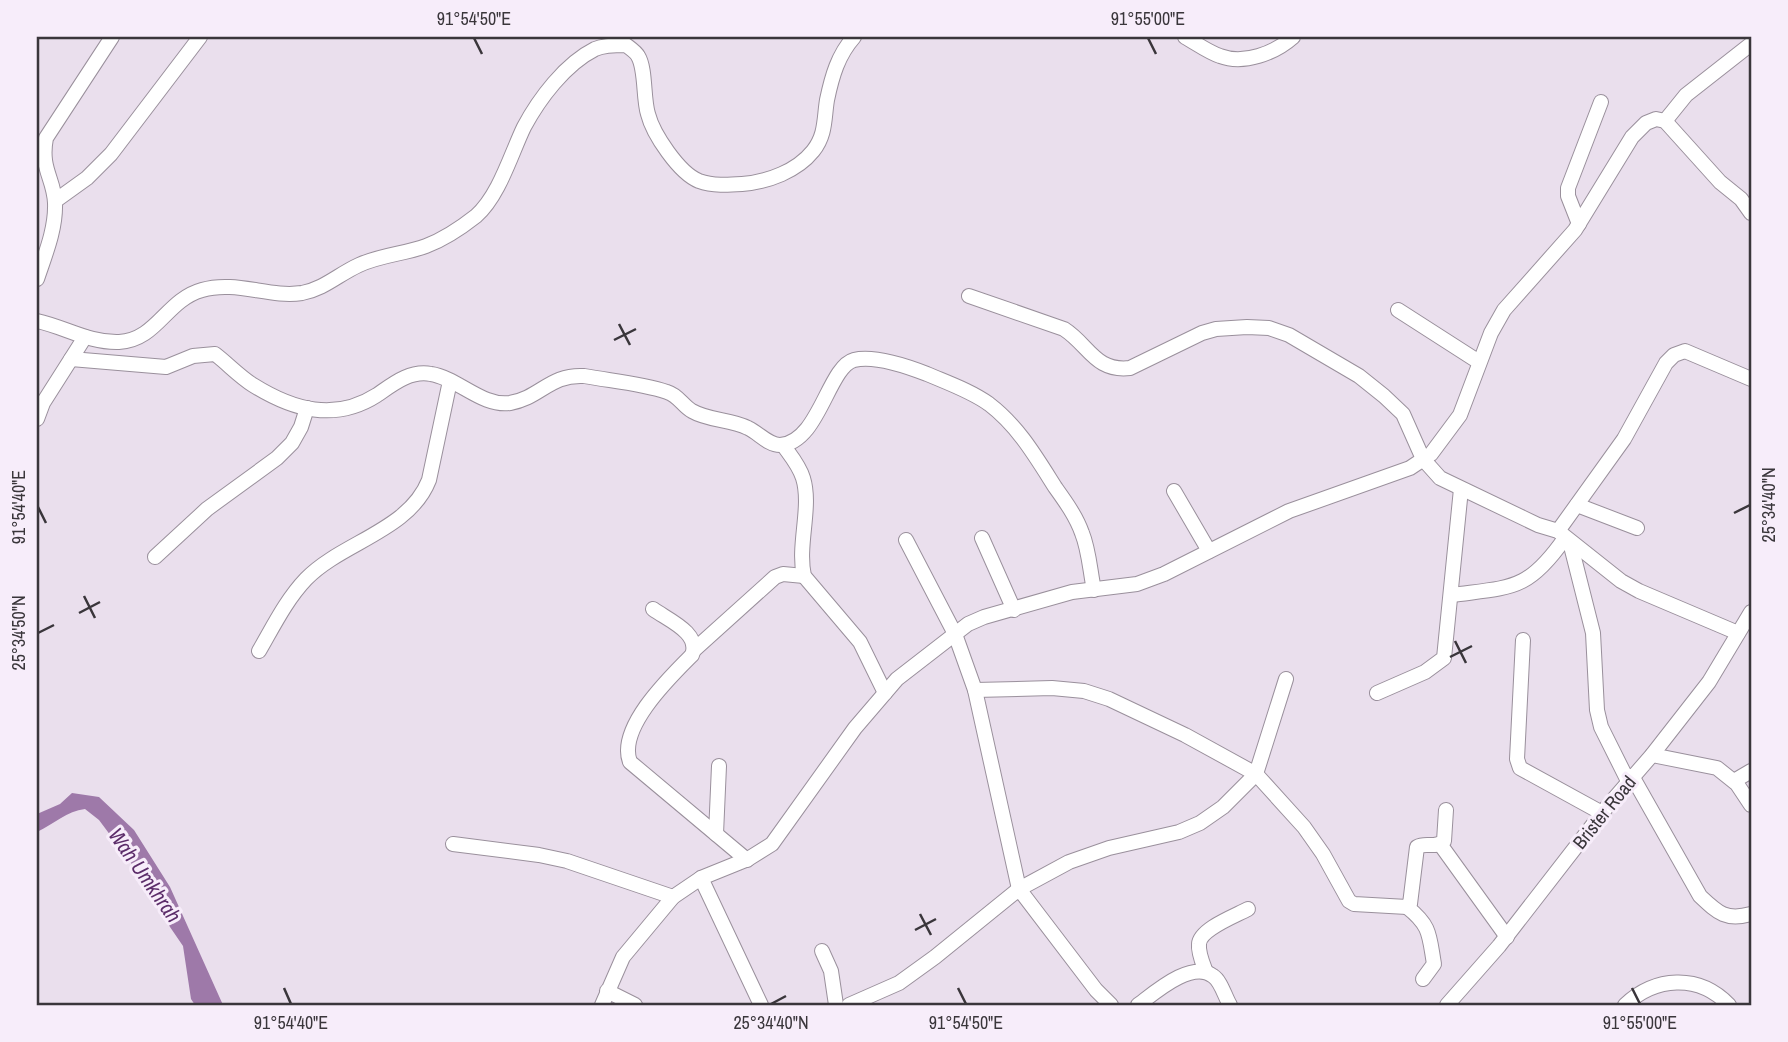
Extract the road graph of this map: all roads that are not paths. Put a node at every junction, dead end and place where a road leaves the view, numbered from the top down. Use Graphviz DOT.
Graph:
graph roads {
  1 [pos="112,37"];
  2 [pos="200,37"];
  3 [pos="854,37"];
  4 [pos="1185,37"];
  5 [pos="1293,37"];
  6 [pos="1751,44"];
  7 [pos="1601,102"];
  8 [pos="1665,121"];
  9 [pos="37,156"];
  10 [pos="45,170"];
  11 [pos="1746,195"];
  12 [pos="55,201"];
  13 [pos="1751,213"];
  14 [pos="1578,224"];
  15 [pos="37,279"];
  16 [pos="969,296"];
  17 [pos="1398,310"];
  18 [pos="37,321"];
  19 [pos="85,337"];
  20 [pos="71,359"];
  21 [pos="1479,362"];
  22 [pos="1751,379"];
  23 [pos="450,381"];
  24 [pos="40,403"];
  25 [pos="307,408"];
  26 [pos="37,419"];
  27 [pos="783,445"];
  28 [pos="1423,459"];
  29 [pos="1461,489"];
  30 [pos="1174,491"];
  31 [pos="1577,505"];
  32 [pos="1637,528"];
  33 [pos="1564,537"];
  34 [pos="982,538"];
  35 [pos="906,540"];
  36 [pos="1209,551"];
  37 [pos="155,557"];
  38 [pos="804,576"];
  39 [pos="1094,590"];
  40 [pos="1452,595"];
  41 [pos="653,609"];
  42 [pos="1014,610"];
  43 [pos="1746,623"];
  44 [pos="955,634"];
  45 [pos="1523,640"];
  46 [pos="694,650"];
  47 [pos="259,651"];
  48 [pos="1286,679"];
  49 [pos="975,690"];
  50 [pos="885,693"];
  51 [pos="1377,693"];
  52 [pos="1652,755"];
  53 [pos="719,766"];
  54 [pos="1751,771"];
  55 [pos="1256,774"];
  56 [pos="1630,779"];
  57 [pos="1734,781"];
  58 [pos="1751,805"];
  59 [pos="1446,810"];
  60 [pos="1602,813"];
  61 [pos="716,834"];
  62 [pos="453,844"];
  63 [pos="1440,844"];
  64 [pos="747,860"];
  65 [pos="701,878"];
  66 [pos="1020,889"];
  67 [pos="673,897"];
  68 [pos="1407,907"];
  69 [pos="1248,909"];
  70 [pos="1751,914"];
  71 [pos="1507,936"];
  72 [pos="822,951"];
  73 [pos="1206,972"];
  74 [pos="1423,979"];
  75 [pos="607,991"];
  76 [pos="602,1005"];
  77 [pos="635,1005"];
  78 [pos="761,1005"];
  79 [pos="836,1005"];
  80 [pos="849,1005"];
  81 [pos="1111,1005"];
  82 [pos="1138,1005"];
  83 [pos="1230,1005"];
  84 [pos="1447,1005"];
  85 [pos="1625,1005"];
  86 [pos="1729,1005"];
  1 -- 10 [label="street"];
  2 -- 12 [label="street"];
  3 -- 19 [label="street"];
  4 -- 5 [label="street"];
  6 -- 8 [label="street"];
  7 -- 14 [label="street"];
  8 -- 11 [label="street"];
  8 -- 14 [label="street"];
  9 -- 10 [label="street"];
  10 -- 12 [label="street"];
  11 -- 13 [label="street"];
  12 -- 15 [label="street"];
  14 -- 21 [label="street"];
  16 -- 28 [label="street"];
  17 -- 21 [label="street"];
  18 -- 19 [label="street"];
  19 -- 20 [label="street"];
  20 -- 24 [label="street"];
  20 -- 25 [label="street"];
  21 -- 28 [label="street"];
  22 -- 31 [label="street"];
  23 -- 25 [label="street"];
  23 -- 27 [label="street"];
  23 -- 47 [label="street"];
  24 -- 26 [label="street"];
  25 -- 37 [label="street"];
  27 -- 38 [label="street"];
  27 -- 39 [label="street"];
  28 -- 29 [label="street"];
  28 -- 36 [label="street"];
  29 -- 33 [label="street"];
  29 -- 40 [label="street"];
  30 -- 36 [label="street"];
  31 -- 32 [label="street"];
  31 -- 33 [label="street"];
  33 -- 40 [label="street"];
  33 -- 43 [label="street"];
  33 -- 56 [label="street"];
  34 -- 42 [label="street"];
  35 -- 44 [label="street"];
  36 -- 39 [label="street"];
  38 -- 46 [label="street"];
  38 -- 50 [label="street"];
  39 -- 42 [label="street"];
  40 -- 51 [label="street"];
  41 -- 46 [label="street"];
  42 -- 44 [label="street"];
  43 -- 52 [label="street, Brister Road"];
  44 -- 49 [label="street"];
  44 -- 50 [label="street"];
  45 -- 60 [label="street"];
  46 -- 61 [label="street"];
  48 -- 55 [label="street"];
  49 -- 55 [label="street"];
  49 -- 66 [label="street"];
  50 -- 64 [label="street"];
  52 -- 56 [label="street, Brister Road"];
  52 -- 57 [label="street"];
  53 -- 61 [label="street"];
  54 -- 57 [label="street"];
  55 -- 66 [label="street"];
  55 -- 68 [label="street"];
  56 -- 60 [label="street, Brister Road"];
  56 -- 70 [label="street"];
  57 -- 58 [label="street"];
  59 -- 63 [label="street"];
  60 -- 71 [label="street, Brister Road"];
  61 -- 64 [label="street"];
  62 -- 67 [label="street"];
  63 -- 68 [label="street"];
  63 -- 71 [label="street"];
  64 -- 65 [label="street"];
  65 -- 67 [label="street"];
  65 -- 78 [label="street"];
  66 -- 80 [label="street"];
  66 -- 81 [label="street"];
  67 -- 75 [label="street"];
  68 -- 74 [label="street"];
  69 -- 73 [label="street"];
  71 -- 84 [label="street, Brister Road"];
  72 -- 79 [label="street"];
  73 -- 82 [label="street"];
  73 -- 83 [label="street"];
  75 -- 76 [label="street"];
  75 -- 77 [label="street"];
  85 -- 86 [label="street"];
}
